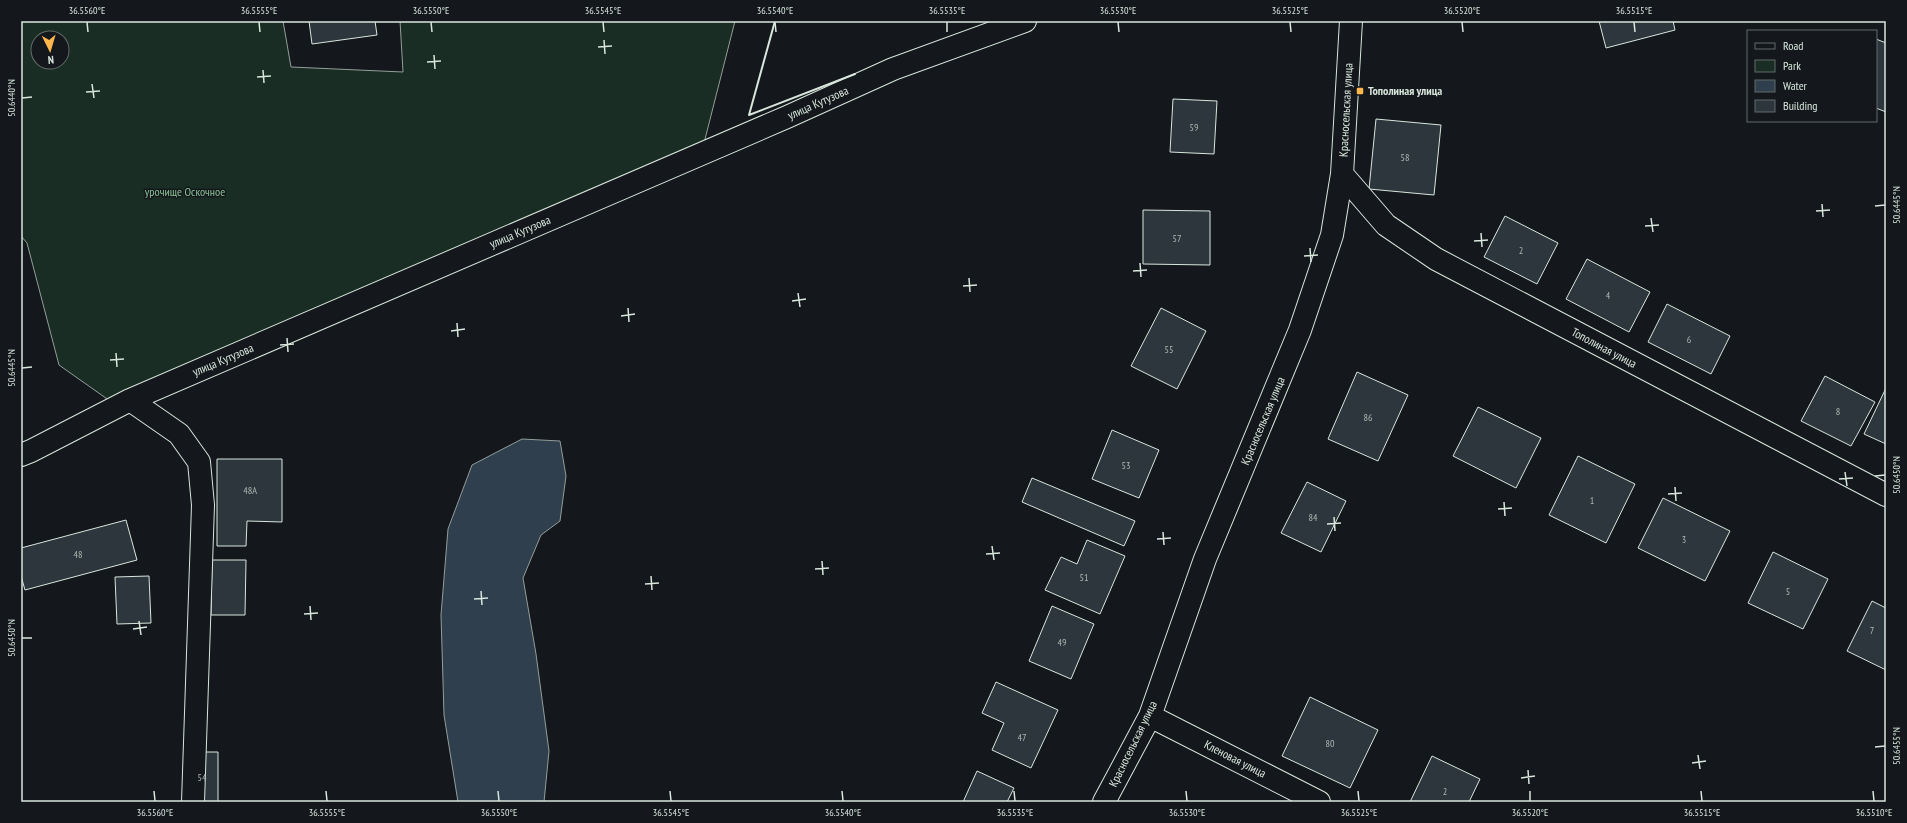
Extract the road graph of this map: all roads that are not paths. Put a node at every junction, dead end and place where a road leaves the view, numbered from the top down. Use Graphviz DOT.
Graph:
graph roads {
  1 [pos="1025,21"];
  2 [pos="1351,21"];
  3 [pos="1342,174"];
  4 [pos="130,400"];
  5 [pos="21,455"];
  6 [pos="1886,496"];
  7 [pos="1150,716"];
  8 [pos="193,802"];
  9 [pos="1104,802"];
  10 [pos="1319,802"];
  1 -- 4 [label="street, улица Кутузова"];
  2 -- 3 [label="street, Красносельская улица"];
  3 -- 6 [label="street, Тополиная улица"];
  3 -- 7 [label="street, Красносельская улица"];
  4 -- 5 [label="street, улица Кутузова"];
  4 -- 8 [label="street"];
  7 -- 9 [label="street, Красносельская улица"];
  7 -- 10 [label="street, Кленовая улица"];
}
